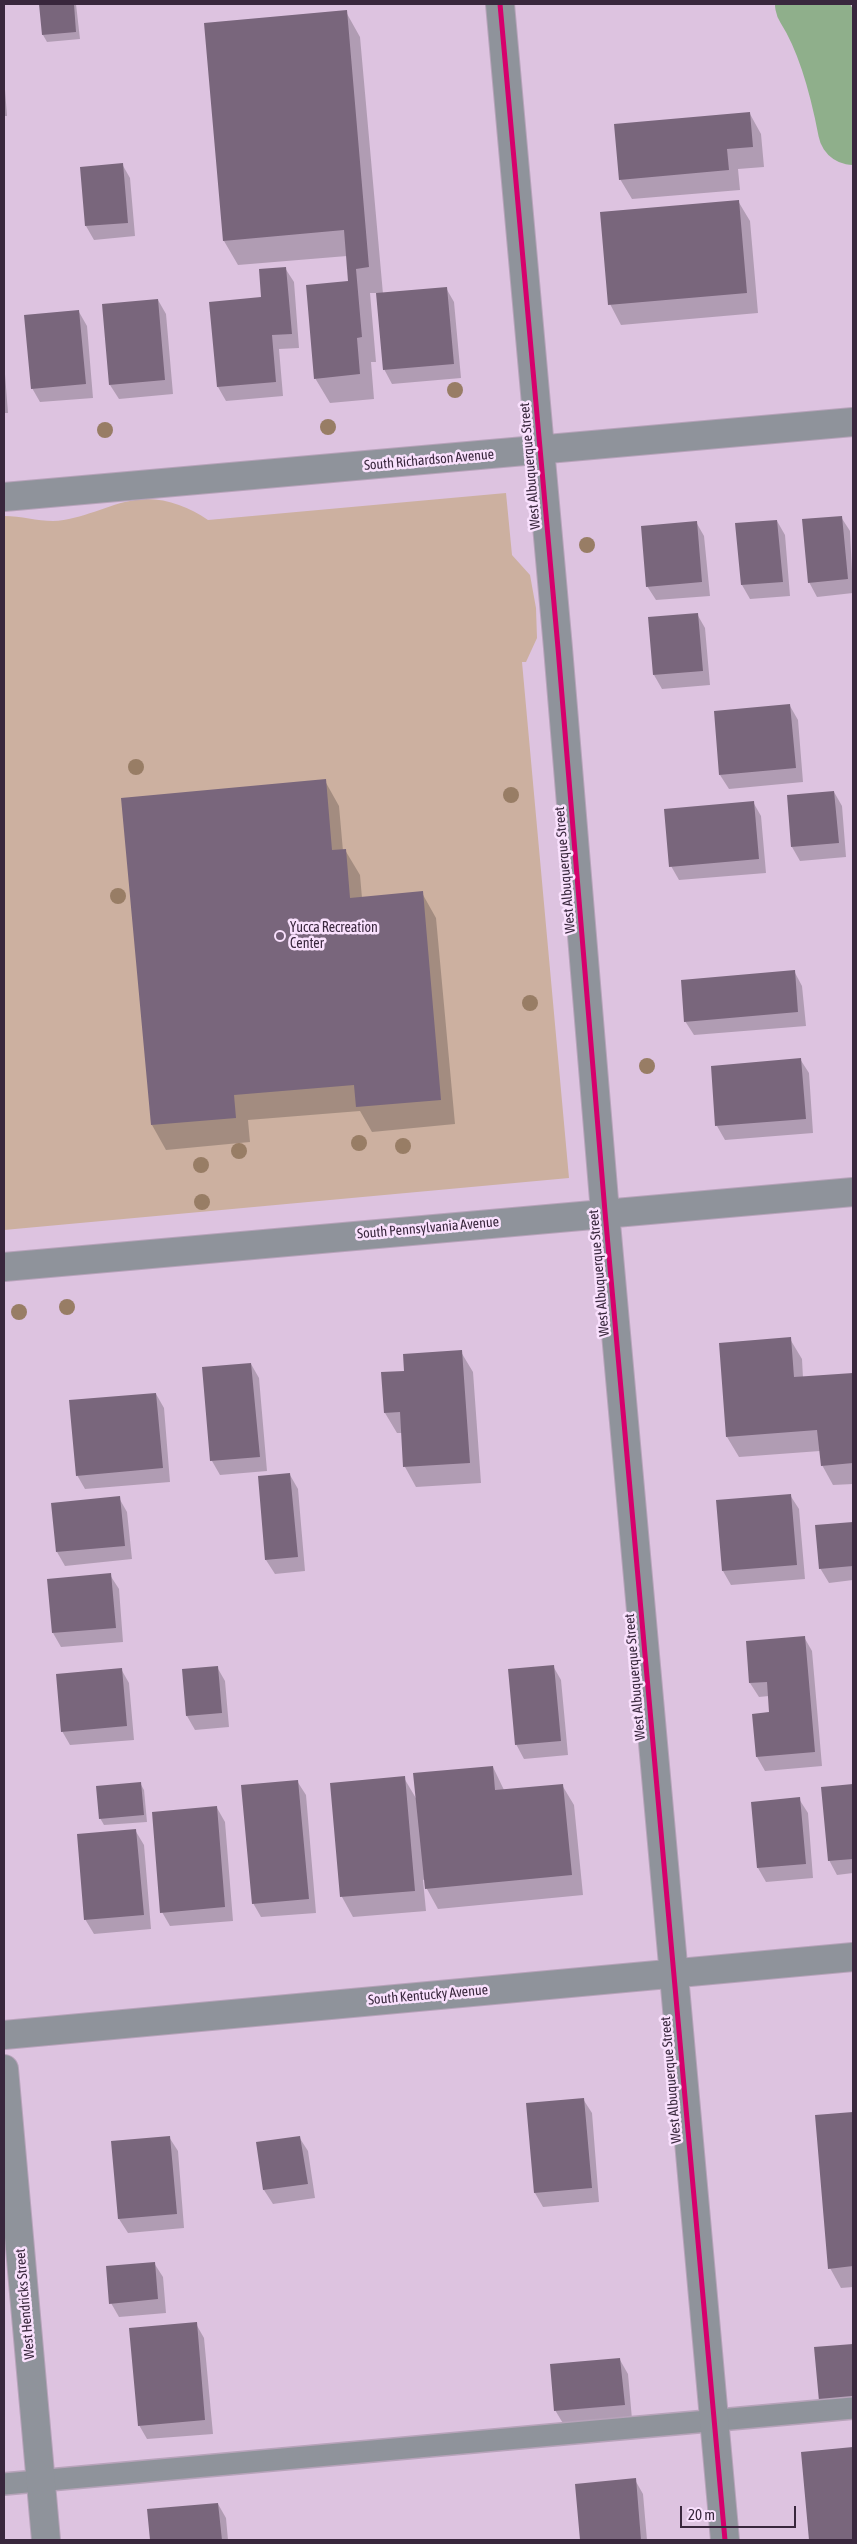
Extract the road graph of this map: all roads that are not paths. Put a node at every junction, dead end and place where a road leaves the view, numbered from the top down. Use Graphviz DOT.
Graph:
graph roads {
  1 [pos="500,4"];
  2 [pos="853,422"];
  3 [pos="540,451"];
  4 [pos="4,497"];
  5 [pos="853,1192"];
  6 [pos="605,1212"];
  7 [pos="4,1267"];
  8 [pos="853,1957"];
  9 [pos="672,1972"];
  10 [pos="4,2035"];
  11 [pos="4,2069"];
  12 [pos="853,2408"];
  13 [pos="714,2422"];
  14 [pos="41,2480"];
  15 [pos="4,2484"];
  16 [pos="46,2540"];
  17 [pos="724,2540"];
  1 -- 3 [label="street, West Albuquerque Street"];
  2 -- 3 [label="street, South Richardson Avenue"];
  3 -- 4 [label="street, South Richardson Avenue"];
  3 -- 6 [label="street, West Albuquerque Street"];
  5 -- 6 [label="street, South Pennsylvania Avenue"];
  6 -- 7 [label="street, South Pennsylvania Avenue"];
  6 -- 9 [label="street, West Albuquerque Street"];
  8 -- 9 [label="street, South Kentucky Avenue"];
  9 -- 10 [label="street, South Kentucky Avenue"];
  9 -- 13 [label="street, West Albuquerque Street"];
  11 -- 14 [label="street, West Hendricks Street"];
  12 -- 13 [label="lane"];
  13 -- 14 [label="lane"];
  13 -- 17 [label="street, West Albuquerque Street"];
  14 -- 15 [label="lane"];
  14 -- 16 [label="street, West Hendricks Street"];
}
